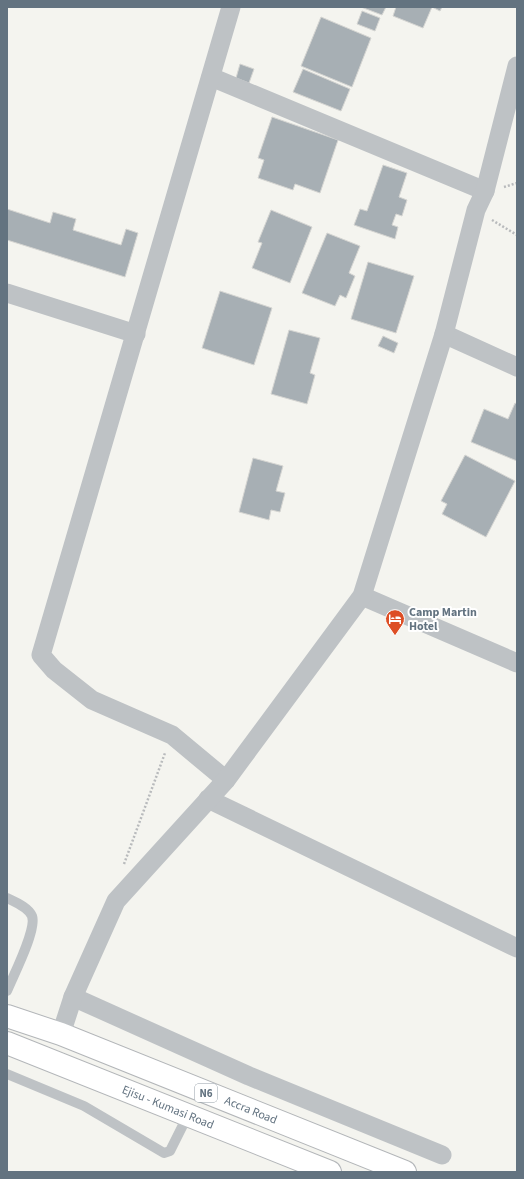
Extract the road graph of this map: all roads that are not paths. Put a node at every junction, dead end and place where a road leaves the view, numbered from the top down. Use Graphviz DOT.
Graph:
graph roads {
  1 [pos="231,7"];
  2 [pos="517,66"];
  3 [pos="211,77"];
  4 [pos="485,190"];
  5 [pos="7,293"];
  6 [pos="136,334"];
  7 [pos="444,334"];
  8 [pos="517,367"];
  9 [pos="362,596"];
  10 [pos="517,663"];
  11 [pos="226,780"];
  12 [pos="208,799"];
  13 [pos="7,898"];
  14 [pos="517,948"];
  15 [pos="7,991"];
  16 [pos="73,997"];
  17 [pos="7,1016"];
  18 [pos="61,1034"];
  19 [pos="7,1043"];
  20 [pos="7,1074"];
  21 [pos="188,1115"];
  22 [pos="442,1155"];
  23 [pos="330,1172"];
  24 [pos="405,1172"];
  1 -- 3 [label="street"];
  2 -- 4 [label="street"];
  3 -- 4 [label="street"];
  3 -- 6 [label="street"];
  4 -- 7 [label="street"];
  5 -- 6 [label="street"];
  6 -- 11 [label="street"];
  7 -- 8 [label="street"];
  7 -- 9 [label="street"];
  9 -- 10 [label="street"];
  9 -- 11 [label="street"];
  11 -- 12 [label="street"];
  12 -- 14 [label="street"];
  12 -- 16 [label="street"];
  13 -- 15 [label="lane"];
  16 -- 18 [label="street"];
  16 -- 22 [label="street"];
  17 -- 18 [label="highway, Accra Road / N6"];
  18 -- 24 [label="highway, Accra Road / N6"];
  19 -- 21 [label="highway, Ejisu - Kumasi Road / N6"];
  20 -- 21 [label="lane"];
  21 -- 23 [label="highway, Ejisu - Kumasi Road / N6"];
}
